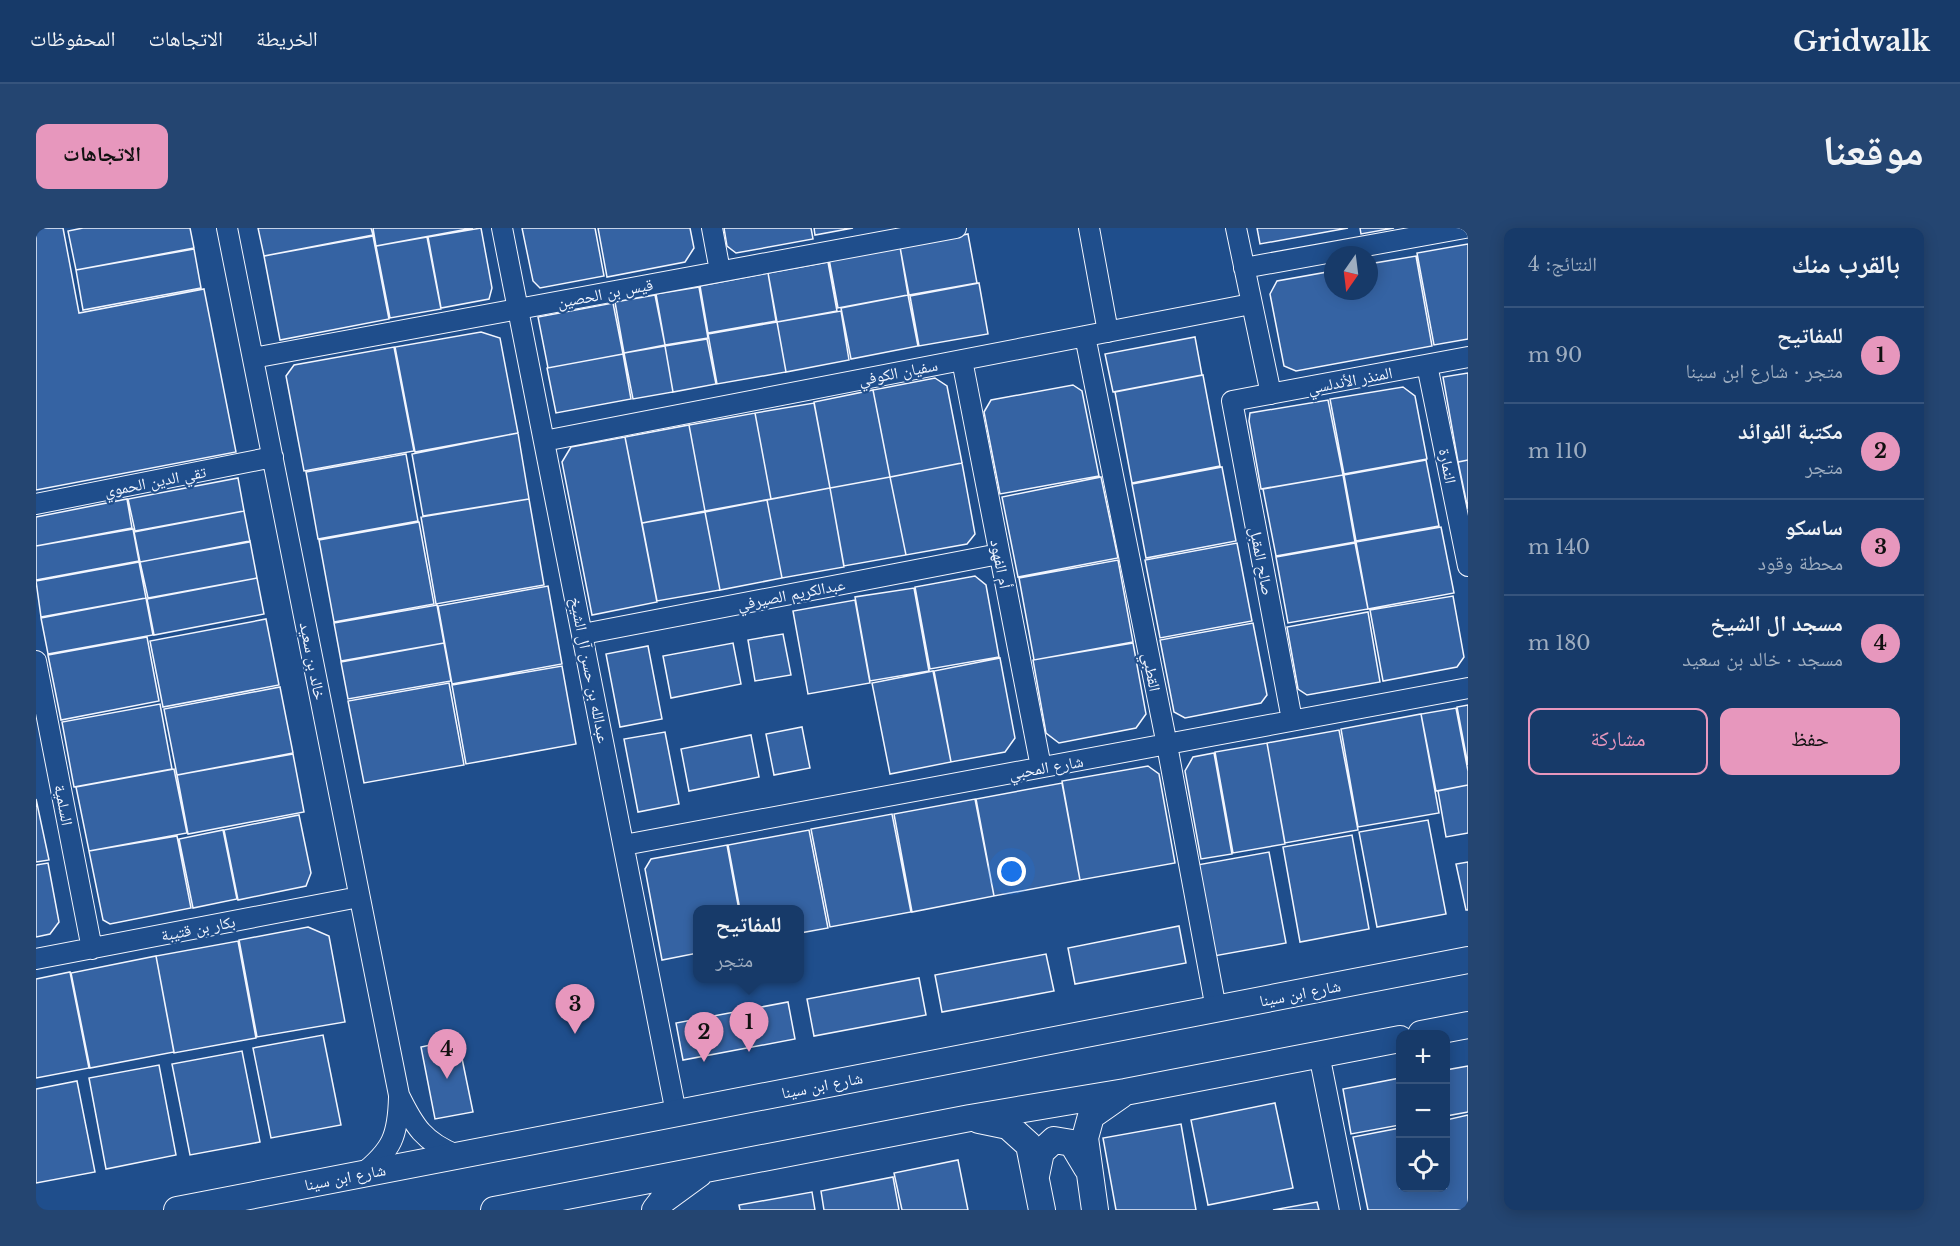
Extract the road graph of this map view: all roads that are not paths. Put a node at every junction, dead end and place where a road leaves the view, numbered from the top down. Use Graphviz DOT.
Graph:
graph roads {
  1 [pos="227,228"];
  2 [pos="502,228"];
  3 [pos="712,228"];
  4 [pos="956,228"];
  5 [pos="1089,228"];
  6 [pos="1236,228"];
  7 [pos="1465,228"];
  8 [pos="1244,268"];
  9 [pos="720,272"];
  10 [pos="1251,304"];
  11 [pos="518,309"];
  12 [pos="1108,332"];
  13 [pos="1085,336"];
  14 [pos="1468,357"];
  15 [pos="253,358"];
  16 [pos="962,360"];
  17 [pos="1427,365"];
  18 [pos="1271,394"];
  19 [pos="1232,401"];
  20 [pos="544,441"];
  21 [pos="273,457"];
  22 [pos="36,504"];
  23 [pos="999,554"];
  24 [pos="1468,566"];
  25 [pos="583,634"];
  26 [pos="36,661"];
  27 [pos="1468,688"];
  28 [pos="1292,720"];
  29 [pos="1167,745"];
  30 [pos="1041,767"];
  31 [pos="624,845"];
  32 [pos="359,897"];
  33 [pos="92,949"];
  34 [pos="36,959"];
  35 [pos="1468,960"];
  36 [pos="1216,1009"];
  37 [pos="1468,1025"];
  38 [pos="1444,1030"];
  39 [pos="1396,1040"];
  40 [pos="1319,1054"];
  41 [pos="1125,1092"];
  42 [pos="399,1095"];
  43 [pos="676,1113"];
  44 [pos="970,1118"];
  45 [pos="457,1155"];
  46 [pos="1088,1168"];
  47 [pos="703,1171"];
  48 [pos="361,1174"];
  49 [pos="1036,1177"];
  50 [pos="520,1205"];
  51 [pos="177,1210"];
  52 [pos="494,1210"];
  53 [pos="547,1210"];
  54 [pos="656,1210"];
  55 [pos="1042,1210"];
  56 [pos="1095,1210"];
  57 [pos="1350,1210"];
  1 -- 15 [label="street, خالد بن سعيد"];
  2 -- 11 [label="street, عبدالله بن حسن آل الشيخ"];
  3 -- 9 [label="street"];
  4 -- 9 [label="street, قيس بن الحصين"];
  5 -- 12 [label="street"];
  6 -- 8 [label="street"];
  7 -- 8 [label="street"];
  8 -- 10 [label="street"];
  9 -- 11 [label="street, قيس بن الحصين"];
  10 -- 12 [label="street, سفيان الكوفي"];
  10 -- 18 [label="street"];
  11 -- 15 [label="street, قيس بن الحصين"];
  11 -- 20 [label="street, عبدالله بن حسن آل الشيخ"];
  12 -- 13 [label="street, سفيان الكوفي"];
  13 -- 16 [label="street, سفيان الكوفي"];
  13 -- 29 [label="street, القطبي"];
  14 -- 17 [label="street, المنذر الأندلسي"];
  15 -- 21 [label="street, خالد بن سعيد"];
  16 -- 20 [label="street, سفيان الكوفي"];
  16 -- 23 [label="street, أم الفهود"];
  17 -- 18 [label="street, المنذر الأندلسي"];
  17 -- 24 [label="street, النمارة"];
  18 -- 19 [label="street, المنذر الأندلسي"];
  19 -- 28 [label="street, صالح المقبل"];
  20 -- 25 [label="street, عبدالله بن حسن آل الشيخ"];
  21 -- 22 [label="street, تقي الدين الحموي"];
  21 -- 32 [label="street, خالد بن سعيد"];
  23 -- 25 [label="street, عبدالكريم الصيرفي"];
  23 -- 30 [label="street, أم الفهود"];
  25 -- 31 [label="street, عبدالله بن حسن آل الشيخ"];
  26 -- 33 [label="street, السلمية"];
  27 -- 28 [label="street, شارع المحبي"];
  28 -- 29 [label="street, شارع المحبي"];
  29 -- 30 [label="street, شارع المحبي"];
  29 -- 36 [label="street, القطبي"];
  30 -- 31 [label="street, شارع المحبي"];
  31 -- 43 [label="street, عبدالله بن حسن آل الشيخ"];
  32 -- 33 [label="street, بكار بن قتيبة"];
  32 -- 42 [label="street, خالد بن سعيد"];
  33 -- 34 [label="street, بكار بن قتيبة"];
  35 -- 36 [label="street, شارع ابن سينا"];
  36 -- 43 [label="street, شارع ابن سينا"];
  37 -- 38 [label="street"];
  39 -- 40 [label="street"];
  40 -- 41 [label="street"];
  40 -- 57 [label="street"];
  41 -- 44 [label="street"];
  41 -- 46 [label="street"];
  42 -- 45 [label="street, خالد بن سعيد"];
  42 -- 48 [label="street, خالد بن سعيد"];
  43 -- 45 [label="street, شارع ابن سينا"];
  44 -- 47 [label="street"];
  44 -- 49 [label="street"];
  45 -- 48 [label="street, شارع ابن سينا"];
  46 -- 49 [label="street"];
  46 -- 56 [label="street"];
  47 -- 50 [label="street"];
  47 -- 54 [label="street"];
  48 -- 51 [label="street, شارع ابن سينا"];
  49 -- 55 [label="street"];
  50 -- 52 [label="street"];
  50 -- 53 [label="street"];
}
